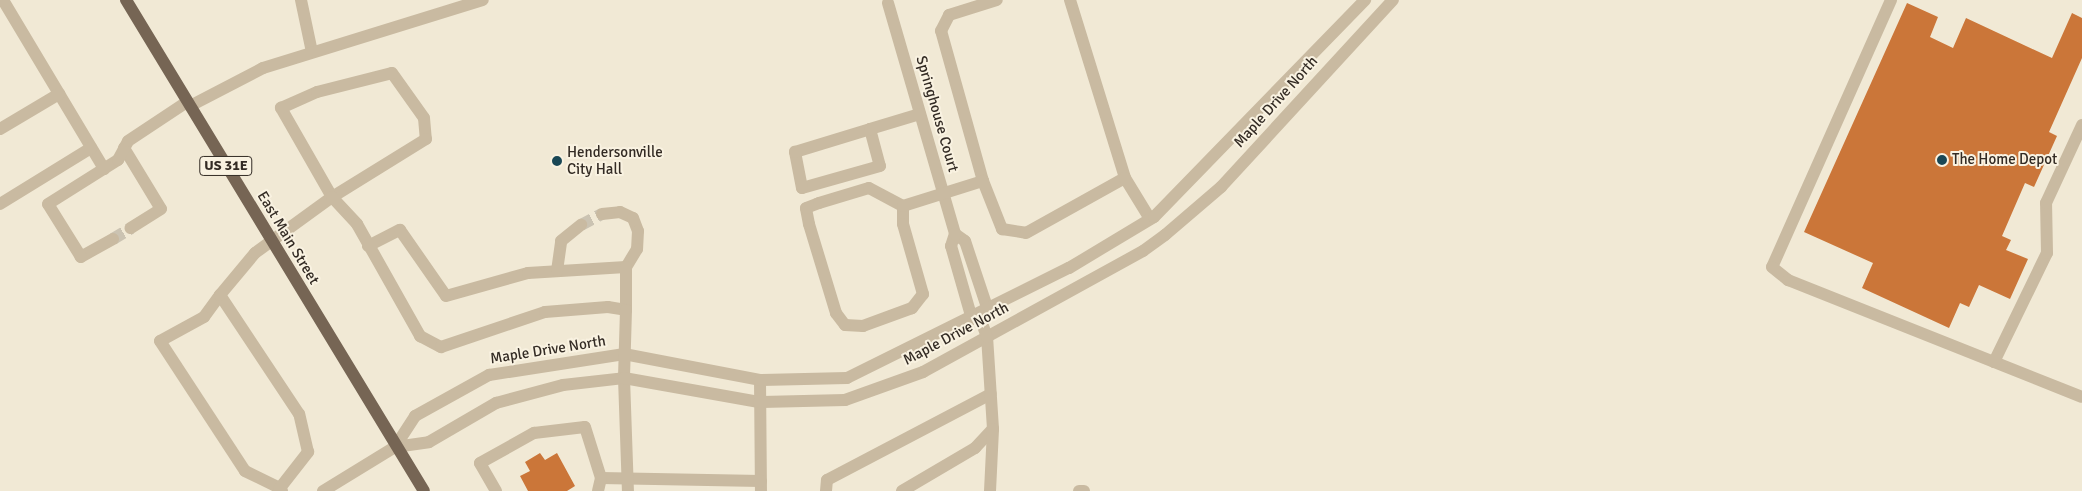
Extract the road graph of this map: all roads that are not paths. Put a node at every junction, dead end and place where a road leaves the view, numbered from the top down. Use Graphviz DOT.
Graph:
graph roads {
  1 [pos="3,0"];
  2 [pos="126,0"];
  3 [pos="301,0"];
  4 [pos="483,0"];
  5 [pos="998,0"];
  6 [pos="1070,0"];
  7 [pos="1365,0"];
  8 [pos="1393,0"];
  9 [pos="1891,0"];
  10 [pos="888,3"];
  11 [pos="312,52"];
  12 [pos="1279,90"];
  13 [pos="59,94"];
  14 [pos="188,104"];
  15 [pos="1295,104"];
  16 [pos="920,114"];
  17 [pos="2082,125"];
  18 [pos="0,129"];
  19 [pos="870,129"];
  20 [pos="124,148"];
  21 [pos="86,151"];
  22 [pos="104,169"];
  23 [pos="1125,178"];
  24 [pos="983,182"];
  25 [pos="944,193"];
  26 [pos="0,194"];
  27 [pos="332,197"];
  28 [pos="0,204"];
  29 [pos="903,206"];
  30 [pos="602,214"];
  31 [pos="1152,218"];
  32 [pos="581,224"];
  33 [pos="131,228"];
  34 [pos="956,234"];
  35 [pos="1165,235"];
  36 [pos="114,239"];
  37 [pos="270,240"];
  38 [pos="368,246"];
  39 [pos="626,267"];
  40 [pos="557,271"];
  41 [pos="220,295"];
  42 [pos="626,310"];
  43 [pos="980,315"];
  44 [pos="987,337"];
  45 [pos="624,354"];
  46 [pos="1994,362"];
  47 [pos="624,378"];
  48 [pos="760,380"];
  49 [pos="991,394"];
  50 [pos="2082,397"];
  51 [pos="759,402"];
  52 [pos="993,429"];
  53 [pos="395,447"];
  54 [pos="600,485"];
  55 [pos="627,486"];
  56 [pos="761,486"];
  57 [pos="281,490"];
  58 [pos="322,491"];
  59 [pos="424,491"];
  60 [pos="496,491"];
  61 [pos="826,491"];
  62 [pos="902,491"];
  63 [pos="990,491"];
  64 [pos="1079,491"];
  65 [pos="1084,491"];
  1 -- 13 [label="street"];
  2 -- 14 [label="main road, East Main Street / US 31E"];
  3 -- 11 [label="street"];
  4 -- 11 [label="street"];
  5 -- 24 [label="street"];
  6 -- 23 [label="street"];
  7 -- 12 [label="street, Maple Drive North"];
  8 -- 15 [label="street, Maple Drive North"];
  9 -- 46 [label="street"];
  10 -- 16 [label="street, Springhouse Court"];
  11 -- 14 [label="street"];
  12 -- 15 [label="street"];
  12 -- 31 [label="street, Maple Drive North"];
  13 -- 18 [label="street"];
  13 -- 21 [label="street"];
  14 -- 20 [label="street"];
  14 -- 37 [label="main road, East Main Street / US 31E"];
  15 -- 35 [label="street, Maple Drive North"];
  16 -- 19 [label="street"];
  16 -- 25 [label="street, Springhouse Court"];
  17 -- 46 [label="street"];
  19 -- 19 [label="street"];
  20 -- 22 [label="street"];
  20 -- 33 [label="street"];
  21 -- 22 [label="street"];
  21 -- 26 [label="street"];
  21 -- 28 [label="street"];
  22 -- 36 [label="street"];
  23 -- 24 [label="street"];
  23 -- 31 [label="street"];
  24 -- 25 [label="street"];
  25 -- 29 [label="street"];
  25 -- 34 [label="street, Springhouse Court"];
  27 -- 27 [label="street"];
  27 -- 37 [label="street"];
  27 -- 38 [label="street"];
  29 -- 29 [label="street"];
  30 -- 39 [label="street"];
  31 -- 35 [label="street"];
  31 -- 43 [label="street, Maple Drive North"];
  32 -- 40 [label="street"];
  34 -- 43 [label="street"];
  34 -- 43 [label="street"];
  35 -- 44 [label="street, Maple Drive North"];
  37 -- 41 [label="street"];
  37 -- 53 [label="main road, East Main Street / US 31E"];
  38 -- 40 [label="street"];
  38 -- 42 [label="street"];
  39 -- 40 [label="street"];
  39 -- 42 [label="street"];
  41 -- 57 [label="street"];
  41 -- 57 [label="street"];
  42 -- 45 [label="street"];
  43 -- 44 [label="street"];
  43 -- 48 [label="street, Maple Drive North"];
  44 -- 49 [label="street"];
  44 -- 51 [label="street, Maple Drive North"];
  45 -- 47 [label="street"];
  45 -- 48 [label="street, Maple Drive North"];
  45 -- 53 [label="street, Maple Drive North"];
  46 -- 50 [label="street"];
  47 -- 51 [label="street, Maple Drive North"];
  47 -- 53 [label="street, Maple Drive North"];
  47 -- 55 [label="street"];
  48 -- 51 [label="street"];
  49 -- 52 [label="street"];
  49 -- 61 [label="street"];
  51 -- 56 [label="street"];
  52 -- 62 [label="street"];
  52 -- 63 [label="street"];
  53 -- 58 [label="street"];
  53 -- 59 [label="main road, East Main Street / US 31E"];
  54 -- 55 [label="street"];
  54 -- 60 [label="street"];
  55 -- 56 [label="street"];
  64 -- 65 [label="street"];
}
